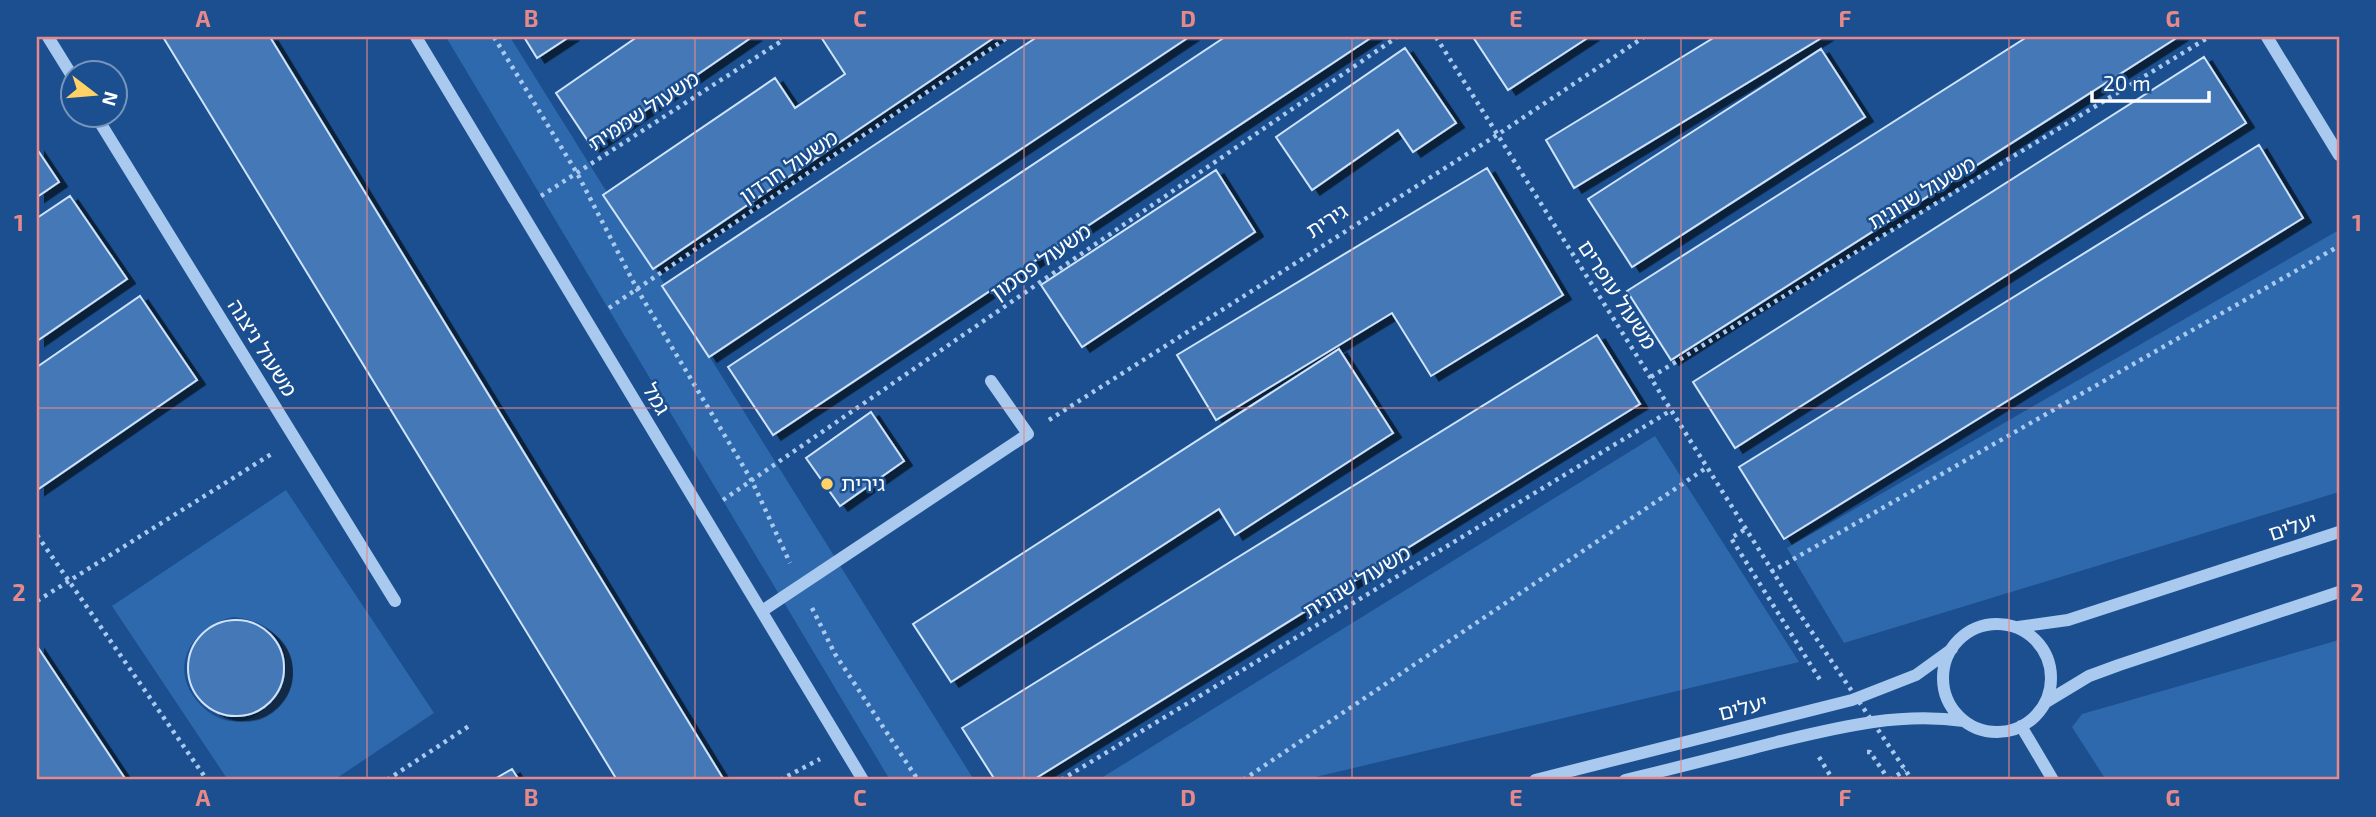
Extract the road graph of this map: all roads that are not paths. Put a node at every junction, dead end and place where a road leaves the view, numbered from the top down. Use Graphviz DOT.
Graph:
graph roads {
  1 [pos="48,37"];
  2 [pos="416,37"];
  3 [pos="2267,37"];
  4 [pos="62,60"];
  5 [pos="105,130"];
  6 [pos="2339,155"];
  7 [pos="991,381"];
  8 [pos="2339,532"];
  9 [pos="2339,592"];
  10 [pos="395,601"];
  11 [pos="762,611"];
  12 [pos="2017,627"];
  13 [pos="1952,649"];
  14 [pos="2045,702"];
  15 [pos="1964,720"];
  16 [pos="2021,726"];
  17 [pos="863,780"];
  18 [pos="1535,780"];
  19 [pos="1625,780"];
  20 [pos="2053,780"];
  1 -- 4 [label="street"];
  2 -- 11 [label="street, גמל"];
  3 -- 6 [label="street"];
  5 -- 10 [label="street, משעול ניצנה"];
  7 -- 11 [label="street"];
  8 -- 12 [label="street, יעלים"];
  9 -- 14 [label="street"];
  11 -- 17 [label="street, גמל"];
  12 -- 13 [label="street"];
  12 -- 14 [label="street"];
  13 -- 15 [label="street"];
  13 -- 18 [label="street, יעלים"];
  14 -- 16 [label="street"];
  15 -- 16 [label="street"];
  15 -- 19 [label="street, יעלים"];
  16 -- 20 [label="street"];
}
